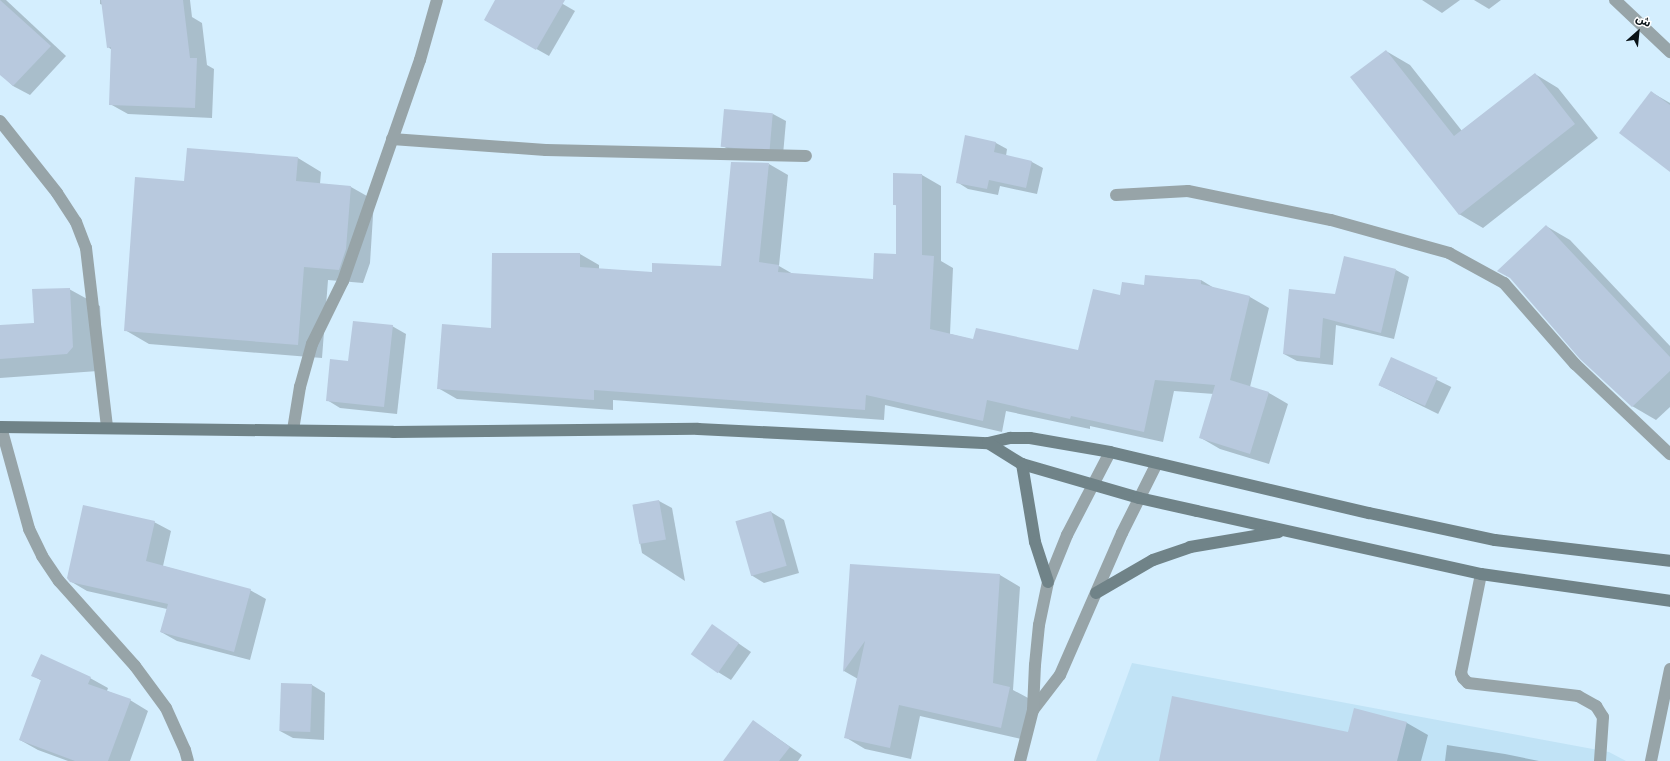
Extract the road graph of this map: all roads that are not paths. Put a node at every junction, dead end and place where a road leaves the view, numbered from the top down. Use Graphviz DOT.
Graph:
graph roads {
  1 [pos="437,0"];
  2 [pos="1615,0"];
  3 [pos="1670,52"];
  4 [pos="0,121"];
  5 [pos="392,139"];
  6 [pos="806,156"];
  7 [pos="1116,195"];
  8 [pos="1,427"];
  9 [pos="107,428"];
  10 [pos="293,430"];
  11 [pos="988,443"];
  12 [pos="1110,452"];
  13 [pos="1670,454"];
  14 [pos="1157,463"];
  15 [pos="1022,464"];
  16 [pos="1094,484"];
  17 [pos="1139,498"];
  18 [pos="1284,531"];
  19 [pos="1670,561"];
  20 [pos="1481,574"];
  21 [pos="1048,582"];
  22 [pos="1096,593"];
  23 [pos="1670,601"];
  24 [pos="1670,669"];
  25 [pos="1033,710"];
  26 [pos="188,761"];
  27 [pos="1020,761"];
  28 [pos="1600,761"];
  29 [pos="1651,761"];
  1 -- 5 [label="street"];
  2 -- 3 [label="street"];
  4 -- 9 [label="street"];
  5 -- 6 [label="street"];
  5 -- 10 [label="street"];
  7 -- 13 [label="street"];
  8 -- 9 [label="main road"];
  8 -- 26 [label="street"];
  9 -- 10 [label="main road"];
  10 -- 11 [label="main road"];
  11 -- 12 [label="main road"];
  11 -- 15 [label="main road"];
  12 -- 14 [label="main road"];
  12 -- 16 [label="street"];
  14 -- 17 [label="street"];
  14 -- 19 [label="main road"];
  15 -- 16 [label="main road"];
  15 -- 21 [label="main road"];
  16 -- 17 [label="main road"];
  16 -- 21 [label="street"];
  17 -- 18 [label="main road"];
  17 -- 22 [label="street"];
  18 -- 20 [label="main road"];
  18 -- 22 [label="main road"];
  20 -- 23 [label="main road"];
  20 -- 28 [label="street"];
  21 -- 25 [label="street"];
  22 -- 25 [label="street"];
  24 -- 29 [label="street"];
  25 -- 27 [label="street"];
}
